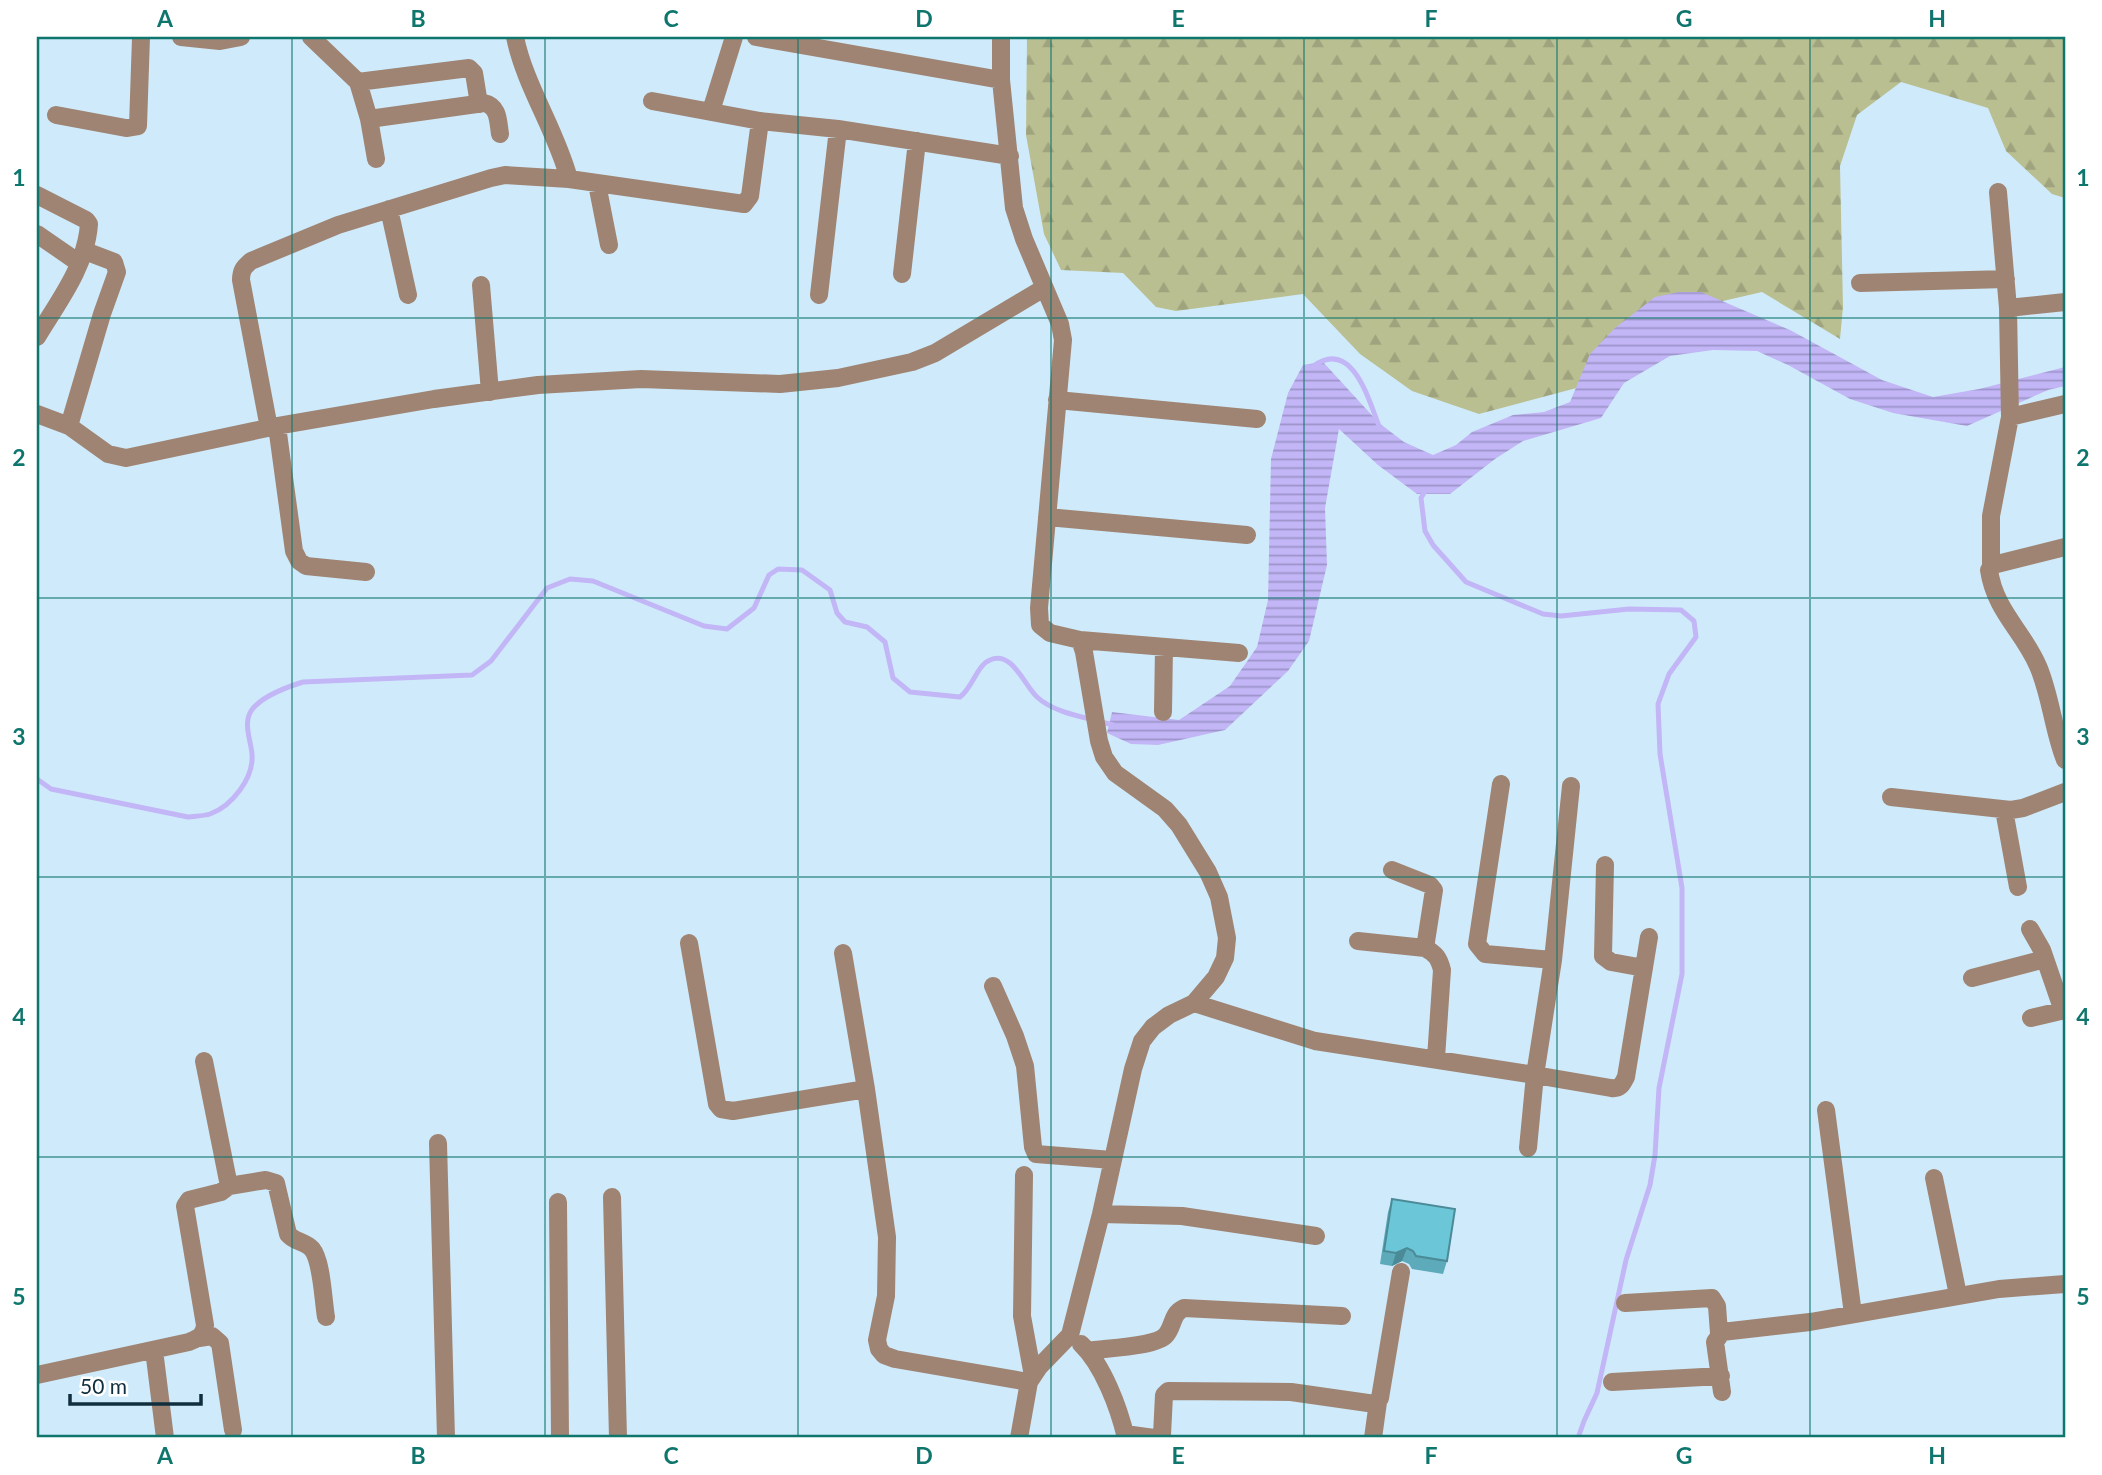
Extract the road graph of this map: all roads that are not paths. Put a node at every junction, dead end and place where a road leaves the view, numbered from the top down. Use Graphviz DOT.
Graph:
graph roads {
  1 [pos="141,37"];
  2 [pos="181,37"];
  3 [pos="242,37"];
  4 [pos="311,37"];
  5 [pos="515,37"];
  6 [pos="734,37"];
  7 [pos="756,37"];
  8 [pos="1001,37"];
  9 [pos="1001,80"];
  10 [pos="358,82"];
  11 [pos="652,101"];
  12 [pos="479,104"];
  13 [pos="711,111"];
  14 [pos="56,115"];
  15 [pos="369,119"];
  16 [pos="761,121"];
  17 [pos="838,129"];
  18 [pos="500,134"];
  19 [pos="918,141"];
  20 [pos="1010,156"];
  21 [pos="376,159"];
  22 [pos="569,179"];
  23 [pos="597,184"];
  24 [pos="1998,192"];
  25 [pos="37,195"];
  26 [pos="390,209"];
  27 [pos="37,234"];
  28 [pos="609,245"];
  29 [pos="82,257"];
  30 [pos="902,274"];
  31 [pos="2006,279"];
  32 [pos="1860,283"];
  33 [pos="481,285"];
  34 [pos="1044,288"];
  35 [pos="408,295"];
  36 [pos="819,295"];
  37 [pos="2065,302"];
  38 [pos="2008,308"];
  39 [pos="37,337"];
  40 [pos="491,391"];
  41 [pos="1057,400"];
  42 [pos="2065,404"];
  43 [pos="37,414"];
  44 [pos="2010,414"];
  45 [pos="1257,419"];
  46 [pos="69,426"];
  47 [pos="273,427"];
  48 [pos="1047,517"];
  49 [pos="1247,535"];
  50 [pos="2065,547"];
  51 [pos="1991,566"];
  52 [pos="366,572"];
  53 [pos="1080,640"];
  54 [pos="1164,647"];
  55 [pos="1238,653"];
  56 [pos="1163,712"];
  57 [pos="2063,741"];
  58 [pos="2065,760"];
  59 [pos="1501,784"];
  60 [pos="1571,786"];
  61 [pos="2065,792"];
  62 [pos="1891,797"];
  63 [pos="2004,810"];
  64 [pos="1605,865"];
  65 [pos="1391,870"];
  66 [pos="2018,887"];
  67 [pos="2030,929"];
  68 [pos="1649,937"];
  69 [pos="1359,941"];
  70 [pos="689,943"];
  71 [pos="1425,948"];
  72 [pos="843,953"];
  73 [pos="2045,959"];
  74 [pos="1553,960"];
  75 [pos="1644,968"];
  76 [pos="1972,978"];
  77 [pos="993,986"];
  78 [pos="1194,1003"];
  79 [pos="2064,1010"];
  80 [pos="2031,1018"];
  81 [pos="1436,1058"];
  82 [pos="204,1061"];
  83 [pos="1535,1075"];
  84 [pos="866,1088"];
  85 [pos="1825,1110"];
  86 [pos="438,1143"];
  87 [pos="1528,1148"];
  88 [pos="1112,1160"];
  89 [pos="1024,1175"];
  90 [pos="1934,1178"];
  91 [pos="229,1186"];
  92 [pos="612,1198"];
  93 [pos="558,1202"];
  94 [pos="1101,1214"];
  95 [pos="1316,1236"];
  96 [pos="1401,1272"];
  97 [pos="2065,1284"];
  98 [pos="1958,1295"];
  99 [pos="1625,1303"];
  100 [pos="1853,1314"];
  101 [pos="1342,1316"];
  102 [pos="326,1317"];
  103 [pos="1719,1333"];
  104 [pos="1070,1335"];
  105 [pos="199,1338"];
  106 [pos="154,1350"];
  107 [pos="1088,1351"];
  108 [pos="37,1375"];
  109 [pos="1031,1379"];
  110 [pos="1612,1382"];
  111 [pos="1378,1402"];
  112 [pos="233,1430"];
  113 [pos="1125,1436"];
  114 [pos="164,1438"];
  115 [pos="446,1438"];
  116 [pos="560,1438"];
  117 [pos="618,1438"];
  118 [pos="1019,1438"];
  119 [pos="1373,1438"];
  1 -- 14 [label="street"];
  2 -- 3 [label="street"];
  4 -- 10 [label="street"];
  5 -- 22 [label="street"];
  6 -- 13 [label="street"];
  7 -- 9 [label="street"];
  8 -- 9 [label="street"];
  9 -- 20 [label="street"];
  10 -- 12 [label="street"];
  10 -- 15 [label="street"];
  11 -- 13 [label="street"];
  12 -- 15 [label="street"];
  12 -- 18 [label="street"];
  13 -- 16 [label="street"];
  15 -- 21 [label="street"];
  16 -- 17 [label="street"];
  16 -- 23 [label="street"];
  17 -- 19 [label="street"];
  17 -- 36 [label="street"];
  19 -- 20 [label="street"];
  19 -- 30 [label="street"];
  20 -- 34 [label="street"];
  22 -- 23 [label="street"];
  22 -- 26 [label="street"];
  23 -- 28 [label="street"];
  24 -- 31 [label="street"];
  25 -- 29 [label="street"];
  26 -- 35 [label="street"];
  26 -- 47 [label="street"];
  27 -- 29 [label="street"];
  29 -- 39 [label="street"];
  29 -- 46 [label="street"];
  31 -- 32 [label="street"];
  31 -- 38 [label="street"];
  33 -- 40 [label="street"];
  34 -- 40 [label="street"];
  34 -- 41 [label="street"];
  37 -- 38 [label="street"];
  38 -- 44 [label="street"];
  40 -- 47 [label="street"];
  41 -- 45 [label="street"];
  41 -- 48 [label="street"];
  42 -- 44 [label="street"];
  43 -- 46 [label="street"];
  44 -- 51 [label="street"];
  46 -- 47 [label="street"];
  47 -- 52 [label="street"];
  48 -- 49 [label="street"];
  48 -- 53 [label="street"];
  50 -- 51 [label="street"];
  51 -- 57 [label="street"];
  53 -- 54 [label="street"];
  53 -- 78 [label="street"];
  54 -- 55 [label="street"];
  54 -- 56 [label="street"];
  57 -- 58 [label="street"];
  59 -- 74 [label="street"];
  60 -- 74 [label="street"];
  61 -- 63 [label="street"];
  62 -- 63 [label="street"];
  63 -- 66 [label="street"];
  64 -- 75 [label="street"];
  65 -- 71 [label="street"];
  67 -- 73 [label="street"];
  68 -- 75 [label="street"];
  69 -- 71 [label="street"];
  70 -- 84 [label="street"];
  71 -- 81 [label="street"];
  72 -- 84 [label="street"];
  73 -- 76 [label="street"];
  73 -- 79 [label="street"];
  74 -- 83 [label="street"];
  75 -- 83 [label="street"];
  77 -- 88 [label="street"];
  78 -- 81 [label="street"];
  78 -- 88 [label="street"];
  79 -- 80 [label="street"];
  81 -- 83 [label="street"];
  82 -- 91 [label="street"];
  83 -- 87 [label="street"];
  84 -- 109 [label="street"];
  85 -- 100 [label="street"];
  86 -- 115 [label="street"];
  88 -- 94 [label="street"];
  89 -- 109 [label="street"];
  90 -- 98 [label="street"];
  91 -- 102 [label="street"];
  91 -- 105 [label="street"];
  92 -- 117 [label="street"];
  93 -- 116 [label="street"];
  94 -- 95 [label="street"];
  94 -- 104 [label="street"];
  96 -- 111 [label="street"];
  97 -- 98 [label="street"];
  98 -- 100 [label="street"];
  99 -- 103 [label="street"];
  100 -- 103 [label="street"];
  101 -- 107 [label="street"];
  103 -- 110 [label="street"];
  104 -- 107 [label="street"];
  104 -- 109 [label="street"];
  105 -- 106 [label="street"];
  105 -- 112 [label="street"];
  106 -- 108 [label="street"];
  106 -- 114 [label="street"];
  107 -- 113 [label="street"];
  109 -- 118 [label="street"];
  111 -- 113 [label="street"];
  111 -- 119 [label="street"];
}
